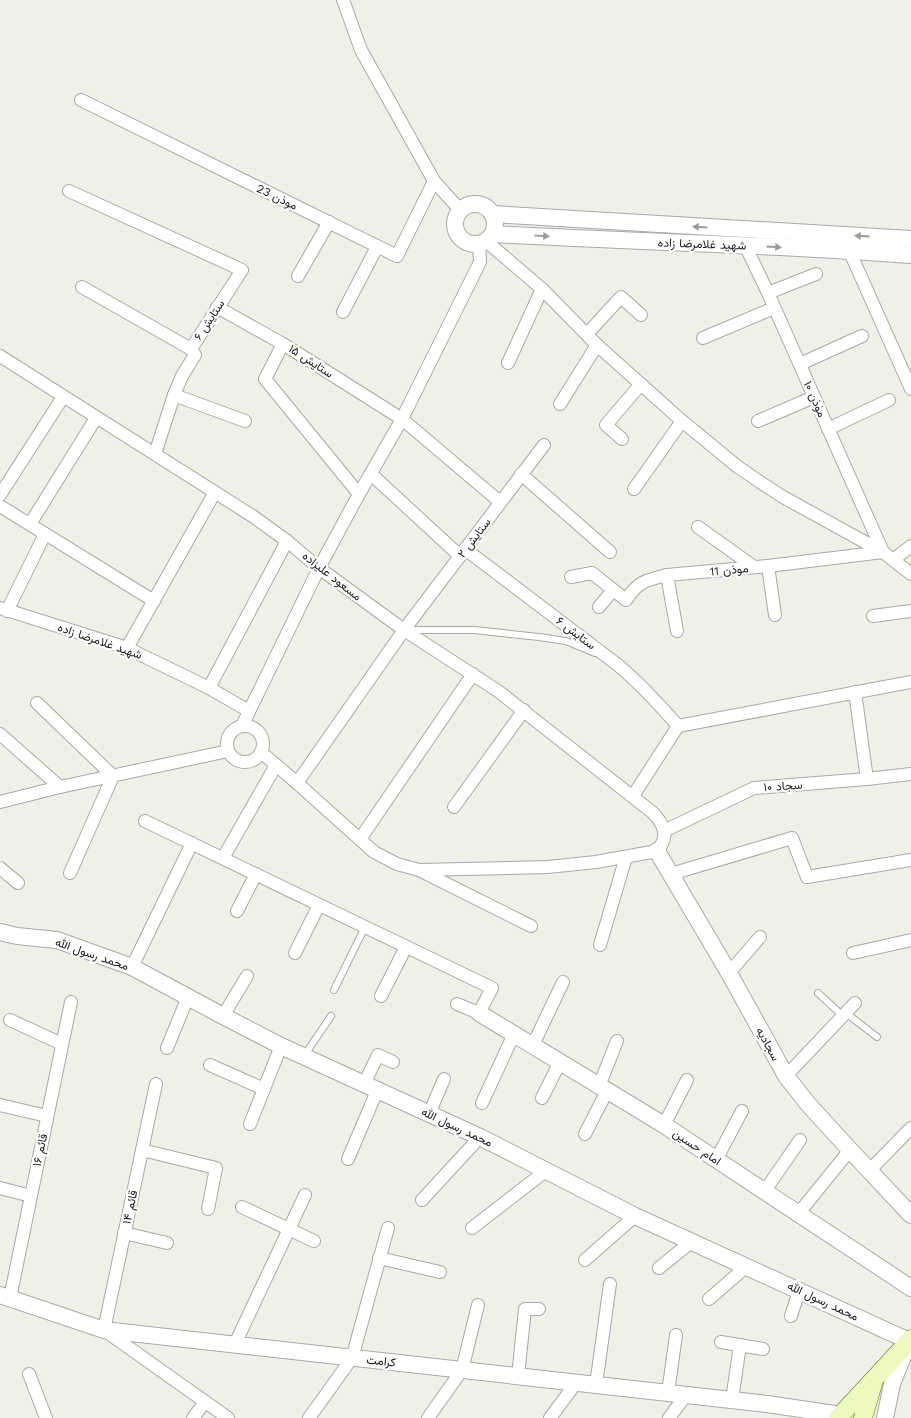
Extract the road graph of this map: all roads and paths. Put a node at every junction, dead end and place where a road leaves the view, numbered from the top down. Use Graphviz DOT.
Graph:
graph roads {
  1 [pos="343,0"];
  2 [pos="81,100"];
  3 [pos="434,181"];
  4 [pos="69,191"];
  5 [pos="460,210"];
  6 [pos="493,214"];
  7 [pos="328,222"];
  8 [pos="911,239"];
  9 [pos="486,240"];
  10 [pos="745,246"];
  11 [pos="378,247"];
  12 [pos="849,250"];
  13 [pos="911,255"];
  14 [pos="816,274"];
  15 [pos="298,276"];
  16 [pos="82,287"];
  17 [pos="542,289"];
  18 [pos="768,293"];
  19 [pos="217,307"];
  20 [pos="774,308"];
  21 [pos="343,312"];
  22 [pos="641,316"];
  23 [pos="587,334"];
  24 [pos="862,336"];
  25 [pos="703,338"];
  26 [pos="284,344"];
  27 [pos="597,344"];
  28 [pos="190,349"];
  29 [pos="0,356"];
  30 [pos="508,363"];
  31 [pos="800,364"];
  32 [pos="641,384"];
  33 [pos="911,389"];
  34 [pos="174,395"];
  35 [pos="63,396"];
  36 [pos="814,397"];
  37 [pos="890,400"];
  38 [pos="560,404"];
  39 [pos="96,418"];
  40 [pos="402,419"];
  41 [pos="245,421"];
  42 [pos="682,421"];
  43 [pos="758,421"];
  44 [pos="828,429"];
  45 [pos="622,439"];
  46 [pos="544,445"];
  47 [pos="156,454"];
  48 [pos="371,474"];
  49 [pos="521,474"];
  50 [pos="634,489"];
  51 [pos="215,492"];
  52 [pos="359,494"];
  53 [pos="0,495"];
  54 [pos="500,502"];
  55 [pos="0,506"];
  56 [pos="30,524"];
  57 [pos="698,527"];
  58 [pos="45,534"];
  59 [pos="287,541"];
  60 [pos="911,546"];
  61 [pos="462,552"];
  62 [pos="610,552"];
  63 [pos="888,556"];
  64 [pos="768,566"];
  65 [pos="754,567"];
  66 [pos="319,568"];
  67 [pos="911,574"];
  68 [pos="667,576"];
  69 [pos="571,577"];
  70 [pos="612,590"];
  71 [pos="154,600"];
  72 [pos="599,607"];
  73 [pos="4,609"];
  74 [pos="911,611"];
  75 [pos="775,615"];
  76 [pos="874,616"];
  77 [pos="404,630"];
  78 [pos="677,632"];
  79 [pos="127,648"];
  80 [pos="614,662"];
  81 [pos="473,674"];
  82 [pos="911,682"];
  83 [pos="209,688"];
  84 [pos="855,692"];
  85 [pos="37,703"];
  86 [pos="524,710"];
  87 [pos="249,711"];
  88 [pos="242,726"];
  89 [pos="678,726"];
  90 [pos="0,734"];
  91 [pos="228,751"];
  92 [pos="261,752"];
  93 [pos="276,765"];
  94 [pos="911,774"];
  95 [pos="113,776"];
  96 [pos="867,779"];
  97 [pos="297,783"];
  98 [pos="60,787"];
  99 [pos="633,796"];
  100 [pos="0,802"];
  101 [pos="454,807"];
  102 [pos="145,821"];
  103 [pos="664,831"];
  104 [pos="360,839"];
  105 [pos="192,844"];
  106 [pos="657,851"];
  107 [pos="626,857"];
  108 [pos="223,858"];
  109 [pos="911,860"];
  110 [pos="0,868"];
  111 [pos="420,870"];
  112 [pos="70,873"];
  113 [pos="256,874"];
  114 [pos="671,874"];
  115 [pos="18,883"];
  116 [pos="320,905"];
  117 [pos="238,911"];
  118 [pos="364,926"];
  119 [pos="530,926"];
  120 [pos="0,932"];
  121 [pos="760,937"];
  122 [pos="911,940"];
  123 [pos="600,945"];
  124 [pos="406,946"];
  125 [pos="295,953"];
  126 [pos="853,953"];
  127 [pos="132,967"];
  128 [pos="729,973"];
  129 [pos="247,976"];
  130 [pos="562,982"];
  131 [pos="334,990"];
  132 [pos="818,993"];
  133 [pos="381,996"];
  134 [pos="188,997"];
  135 [pos="71,1002"];
  136 [pos="457,1004"];
  137 [pos="848,1011"];
  138 [pos="479,1013"];
  139 [pos="223,1016"];
  140 [pos="331,1016"];
  141 [pos="10,1020"];
  142 [pos="514,1034"];
  143 [pos="877,1037"];
  144 [pos="617,1042"];
  145 [pos="62,1044"];
  146 [pos="533,1045"];
  147 [pos="281,1046"];
  148 [pos="167,1048"];
  149 [pos="304,1056"];
  150 [pos="393,1062"];
  151 [pos="560,1062"];
  152 [pos="210,1066"];
  153 [pos="786,1076"];
  154 [pos="444,1080"];
  155 [pos="688,1080"];
  156 [pos="156,1084"];
  157 [pos="371,1088"];
  158 [pos="603,1088"];
  159 [pos="264,1089"];
  160 [pos="542,1098"];
  161 [pos="482,1103"];
  162 [pos="0,1105"];
  163 [pos="742,1111"];
  164 [pos="429,1114"];
  165 [pos="47,1116"];
  166 [pos="250,1124"];
  167 [pos="664,1125"];
  168 [pos="911,1128"];
  169 [pos="585,1134"];
  170 [pos="480,1137"];
  171 [pos="800,1140"];
  172 [pos="142,1150"];
  173 [pos="850,1150"];
  174 [pos="348,1159"];
  175 [pos="716,1160"];
  176 [pos="547,1170"];
  177 [pos="870,1170"];
  178 [pos="0,1188"];
  179 [pos="764,1192"];
  180 [pos="305,1195"];
  181 [pos="31,1196"];
  182 [pos="422,1200"];
  183 [pos="242,1207"];
  184 [pos="208,1209"];
  185 [pos="798,1214"];
  186 [pos="911,1215"];
  187 [pos="636,1216"];
  188 [pos="290,1228"];
  189 [pos="388,1228"];
  190 [pos="472,1228"];
  191 [pos="124,1233"];
  192 [pos="314,1241"];
  193 [pos="691,1242"];
  194 [pos="166,1243"];
  195 [pos="378,1258"];
  196 [pos="584,1260"];
  197 [pos="747,1266"];
  198 [pos="659,1268"];
  199 [pos="440,1272"];
  200 [pos="610,1284"];
  201 [pos="911,1288"];
  202 [pos="799,1290"];
  203 [pos="5,1296"];
  204 [pos="709,1299"];
  205 [pos="478,1305"];
  206 [pos="540,1309"];
  207 [pos="791,1316"];
  208 [pos="104,1330"];
  209 [pos="676,1335"];
  210 [pos="910,1340"];
  211 [pos="721,1342"];
  212 [pos="235,1344"];
  213 [pos="740,1345"];
  214 [pos="763,1349"];
  215 [pos="352,1358"];
  216 [pos="462,1370"];
  217 [pos="29,1374"];
  218 [pos="518,1376"];
  219 [pos="874,1377"];
  220 [pos="576,1383"];
  221 [pos="596,1385"];
  222 [pos="668,1393"];
  223 [pos="686,1395"];
  224 [pos="732,1400"];
  225 [pos="205,1402"];
  226 [pos="767,1404"];
  227 [pos="839,1416"];
  228 [pos="46,1418"];
  229 [pos="193,1418"];
  230 [pos="228,1418"];
  231 [pos="309,1418"];
  232 [pos="428,1418"];
  233 [pos="550,1418"];
  234 [pos="669,1418"];
  235 [pos="783,1418"];
  236 [pos="863,1418"];
  237 [pos="885,1418"];
  1 -- 3 [label="street"];
  2 -- 7 [label="street, موذن 23"];
  3 -- 5 [label="street"];
  3 -- 11 [label="street, موذن 23"];
  4 -- 19 [label="street, ستایش ۶"];
  5 -- 6 [label="street"];
  5 -- 9 [label="street"];
  8 -- 6 [label="street, شهید غلامرضا زاده, one-way"];
  6 -- 9 [label="street"];
  7 -- 11 [label="street, موذن 23"];
  7 -- 15 [label="street"];
  9 -- 10 [label="street, شهید غلامرضا زاده, one-way"];
  9 -- 17 [label="street"];
  9 -- 40 [label="street"];
  10 -- 12 [label="street, شهید غلامرضا زاده, one-way"];
  10 -- 18 [label="street, موٰذن ۱۰"];
  11 -- 21 [label="street"];
  12 -- 13 [label="street, شهید غلامرضا زاده"];
  12 -- 33 [label="street"];
  14 -- 18 [label="street"];
  16 -- 28 [label="street"];
  17 -- 23 [label="street"];
  17 -- 30 [label="street"];
  18 -- 20 [label="street, موٰذن ۱۰"];
  19 -- 26 [label="street, ستایش ۱۵"];
  19 -- 28 [label="street, ستایش ۶"];
  20 -- 25 [label="street"];
  20 -- 31 [label="street, موٰذن ۱۰"];
  22 -- 23 [label="street"];
  23 -- 27 [label="street"];
  24 -- 31 [label="street"];
  26 -- 40 [label="street, ستایش ۱۵"];
  26 -- 52 [label="street"];
  27 -- 32 [label="street"];
  27 -- 38 [label="street"];
  28 -- 34 [label="street, ستایش ۶"];
  29 -- 35 [label="street, مسعود علیزاده"];
  31 -- 36 [label="street, موٰذن ۱۰"];
  32 -- 42 [label="street"];
  32 -- 45 [label="street"];
  34 -- 41 [label="street"];
  34 -- 47 [label="street, ستایش ۶"];
  35 -- 39 [label="street, مسعود علیزاده"];
  35 -- 53 [label="street"];
  36 -- 43 [label="street"];
  36 -- 44 [label="street, موٰذن ۱۰"];
  37 -- 44 [label="street"];
  39 -- 47 [label="street, مسعود علیزاده"];
  39 -- 56 [label="street"];
  40 -- 48 [label="street"];
  40 -- 54 [label="street, ستایش ۱۵"];
  42 -- 50 [label="street"];
  42 -- 63 [label="street"];
  44 -- 63 [label="street, موٰذن ۱۰"];
  46 -- 49 [label="street, ستایش ۲"];
  47 -- 51 [label="street, مسعود علیزاده"];
  48 -- 52 [label="street"];
  48 -- 61 [label="street, ستایش ۶"];
  49 -- 54 [label="street, ستایش ۲"];
  49 -- 62 [label="street"];
  51 -- 59 [label="street, مسعود علیزاده"];
  51 -- 71 [label="street"];
  52 -- 66 [label="street"];
  54 -- 61 [label="street, ستایش ۲"];
  55 -- 56 [label="street"];
  56 -- 58 [label="street"];
  57 -- 65 [label="street"];
  58 -- 71 [label="street"];
  58 -- 73 [label="street"];
  59 -- 66 [label="street, مسعود علیزاده"];
  59 -- 83 [label="street"];
  60 -- 63 [label="street"];
  61 -- 77 [label="street, ستایش ۲"];
  61 -- 80 [label="street, ستایش ۶"];
  63 -- 64 [label="street, موذن 11"];
  63 -- 67 [label="street"];
  64 -- 65 [label="street, موذن 11"];
  64 -- 75 [label="street"];
  65 -- 68 [label="street, موذن 11"];
  66 -- 77 [label="street, مسعود علیزاده"];
  66 -- 87 [label="street"];
  68 -- 70 [label="street, موذن 11"];
  68 -- 78 [label="street"];
  69 -- 70 [label="street, موذن 11"];
  70 -- 72 [label="street"];
  71 -- 79 [label="street"];
  73 -- 79 [label="street, شهید غلامرضا زاده"];
  74 -- 76 [label="street"];
  77 -- 80 [label="lane"];
  77 -- 81 [label="street, مسعود علیزاده"];
  77 -- 97 [label="street, ستایش ۲"];
  79 -- 83 [label="street, شهید غلامرضا زاده"];
  80 -- 89 [label="street, ستایش ۶"];
  81 -- 86 [label="street, مسعود علیزاده"];
  81 -- 104 [label="street"];
  82 -- 84 [label="street"];
  83 -- 87 [label="street, شهید غلامرضا زاده"];
  84 -- 89 [label="street"];
  84 -- 96 [label="street"];
  85 -- 95 [label="street"];
  86 -- 99 [label="street, مسعود علیزاده"];
  86 -- 101 [label="street"];
  87 -- 88 [label="street"];
  88 -- 91 [label="street"];
  88 -- 92 [label="street"];
  89 -- 99 [label="street"];
  90 -- 98 [label="street"];
  91 -- 92 [label="street"];
  91 -- 95 [label="street"];
  92 -- 93 [label="street"];
  93 -- 97 [label="street"];
  93 -- 108 [label="street"];
  94 -- 96 [label="street, سجاد ۱۰"];
  95 -- 98 [label="street"];
  95 -- 112 [label="street"];
  96 -- 103 [label="street, سجاد ۱۰"];
  97 -- 104 [label="street"];
  98 -- 100 [label="street"];
  99 -- 103 [label="street, مسعود علیزاده"];
  102 -- 105 [label="street"];
  103 -- 106 [label="street"];
  104 -- 111 [label="street"];
  105 -- 108 [label="street"];
  105 -- 127 [label="street"];
  106 -- 107 [label="street"];
  106 -- 114 [label="street, سجادیه"];
  107 -- 111 [label="street"];
  107 -- 123 [label="street"];
  108 -- 113 [label="street"];
  109 -- 114 [label="street"];
  110 -- 115 [label="street"];
  111 -- 119 [label="street"];
  113 -- 116 [label="street"];
  113 -- 117 [label="street"];
  114 -- 128 [label="street, سجادیه"];
  116 -- 118 [label="street"];
  116 -- 125 [label="street"];
  118 -- 124 [label="street"];
  118 -- 131 [label="lane"];
  120 -- 127 [label="street, محمد رسول الله"];
  121 -- 128 [label="street"];
  122 -- 126 [label="street"];
  124 -- 133 [label="street"];
  124 -- 138 [label="street"];
  127 -- 134 [label="street, محمد رسول الله"];
  128 -- 153 [label="street, سجادیه"];
  129 -- 139 [label="street"];
  130 -- 146 [label="street"];
  132 -- 137 [label="lane"];
  134 -- 139 [label="street, محمد رسول الله"];
  134 -- 148 [label="street"];
  135 -- 145 [label="street, قائم ۱۶"];
  136 -- 138 [label="street"];
  137 -- 143 [label="lane"];
  137 -- 153 [label="street"];
  138 -- 142 [label="street, امام حسین"];
  139 -- 147 [label="street, محمد رسول الله"];
  140 -- 149 [label="lane"];
  141 -- 145 [label="street"];
  142 -- 146 [label="street, امام حسین"];
  142 -- 161 [label="street"];
  144 -- 158 [label="street"];
  145 -- 165 [label="street, قائم ۱۶"];
  146 -- 151 [label="street, امام حسین"];
  147 -- 149 [label="street, محمد رسول الله"];
  147 -- 159 [label="street"];
  149 -- 157 [label="street, محمد رسول الله"];
  150 -- 157 [label="street"];
  151 -- 158 [label="street, امام حسین"];
  151 -- 160 [label="street"];
  152 -- 159 [label="street"];
  153 -- 173 [label="street, سجادیه"];
  154 -- 164 [label="street"];
  155 -- 167 [label="street"];
  156 -- 172 [label="street, قائم ۱۴"];
  157 -- 164 [label="street, محمد رسول الله"];
  157 -- 174 [label="street"];
  158 -- 167 [label="street, امام حسین"];
  158 -- 169 [label="street"];
  159 -- 166 [label="street"];
  162 -- 165 [label="street"];
  163 -- 175 [label="street"];
  164 -- 170 [label="street, محمد رسول الله"];
  165 -- 181 [label="street, قائم ۱۶"];
  167 -- 175 [label="street, امام حسین"];
  168 -- 177 [label="street"];
  170 -- 176 [label="street, محمد رسول الله"];
  170 -- 182 [label="street"];
  171 -- 179 [label="street"];
  172 -- 184 [label="street"];
  172 -- 191 [label="street, قائم ۱۴"];
  173 -- 177 [label="street, سجادیه"];
  173 -- 185 [label="street"];
  175 -- 179 [label="street, امام حسین"];
  176 -- 187 [label="street, محمد رسول الله"];
  176 -- 190 [label="street"];
  177 -- 186 [label="street, سجادیه"];
  178 -- 181 [label="street"];
  179 -- 185 [label="street, امام حسین"];
  180 -- 188 [label="street"];
  181 -- 203 [label="street, قائم ۱۶"];
  183 -- 188 [label="street"];
  185 -- 201 [label="street, امام حسین"];
  187 -- 193 [label="street, محمد رسول الله"];
  187 -- 196 [label="street"];
  188 -- 192 [label="street"];
  188 -- 212 [label="street"];
  189 -- 195 [label="street"];
  191 -- 194 [label="street"];
  191 -- 208 [label="street, قائم ۱۴"];
  193 -- 197 [label="street, محمد رسول الله"];
  193 -- 198 [label="street"];
  195 -- 199 [label="street"];
  195 -- 215 [label="street"];
  197 -- 202 [label="street, محمد رسول الله"];
  197 -- 204 [label="street"];
  200 -- 221 [label="street"];
  202 -- 207 [label="street"];
  202 -- 210 [label="street, محمد رسول الله"];
  203 -- 208 [label="street, کرامت"];
  205 -- 216 [label="street"];
  206 -- 218 [label="street"];
  208 -- 212 [label="street, کرامت"];
  208 -- 225 [label="street"];
  209 -- 222 [label="street"];
  210 -- 219 [label="main road"];
  210 -- 237 [label="street"];
  211 -- 213 [label="street"];
  212 -- 215 [label="street, کرامت"];
  213 -- 214 [label="street"];
  213 -- 224 [label="street"];
  215 -- 216 [label="street, کرامت"];
  215 -- 231 [label="street"];
  216 -- 218 [label="street, کرامت"];
  216 -- 232 [label="street"];
  217 -- 228 [label="street"];
  218 -- 220 [label="street, کرامت"];
  219 -- 227 [label="main road"];
  219 -- 236 [label="main road"];
  220 -- 221 [label="street, کرامت"];
  220 -- 233 [label="street"];
  221 -- 222 [label="street, کرامت"];
  222 -- 223 [label="street, کرامت"];
  223 -- 224 [label="street, کرامت"];
  223 -- 234 [label="street"];
  224 -- 226 [label="street, کرامت"];
  225 -- 229 [label="street"];
  225 -- 230 [label="street"];
  226 -- 227 [label="street, کرامت"];
  226 -- 235 [label="street"];
}
